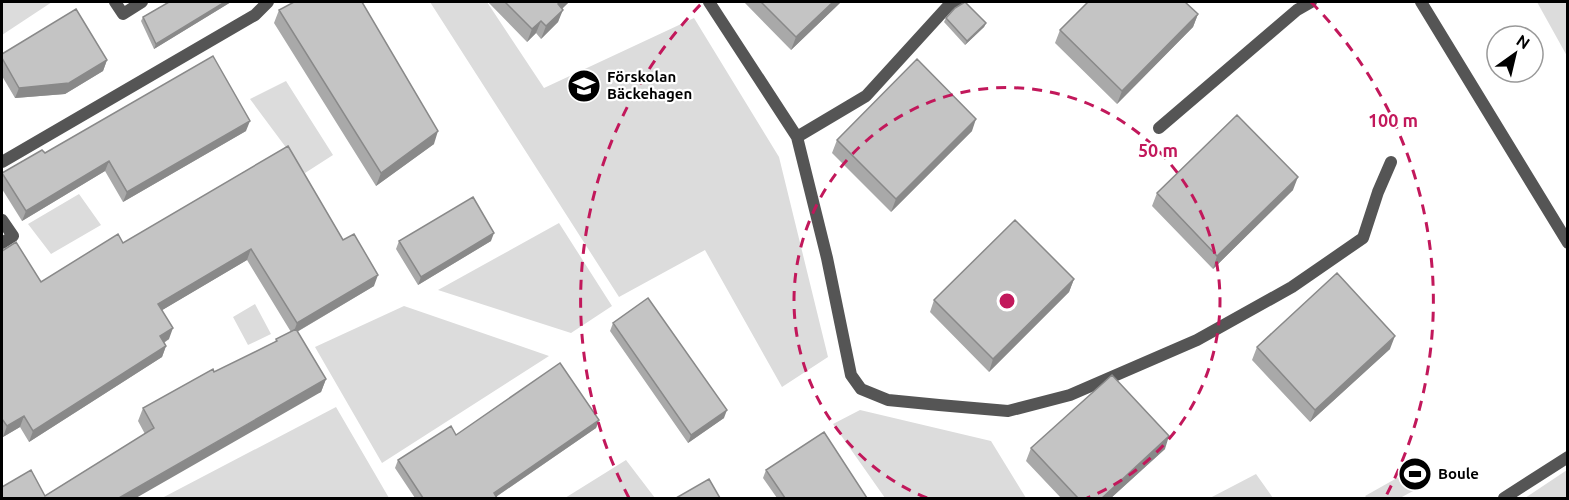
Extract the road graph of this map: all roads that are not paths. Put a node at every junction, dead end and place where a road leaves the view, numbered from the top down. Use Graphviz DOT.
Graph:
graph roads {
  1 [pos="115,2"];
  2 [pos="142,2"];
  3 [pos="268,2"];
  4 [pos="709,2"];
  5 [pos="957,2"];
  6 [pos="1311,2"];
  7 [pos="1421,2"];
  8 [pos="1159,128"];
  9 [pos="797,137"];
  10 [pos="2,162"];
  11 [pos="1392,162"];
  12 [pos="2,220"];
  13 [pos="2,243"];
  14 [pos="1568,243"];
  15 [pos="1568,457"];
  16 [pos="1504,498"];
  1 -- 2 [label="street"];
  3 -- 10 [label="street"];
  4 -- 9 [label="street"];
  5 -- 9 [label="street"];
  6 -- 8 [label="street"];
  7 -- 14 [label="street"];
  9 -- 11 [label="street"];
  12 -- 13 [label="street"];
  15 -- 16 [label="street"];
}
